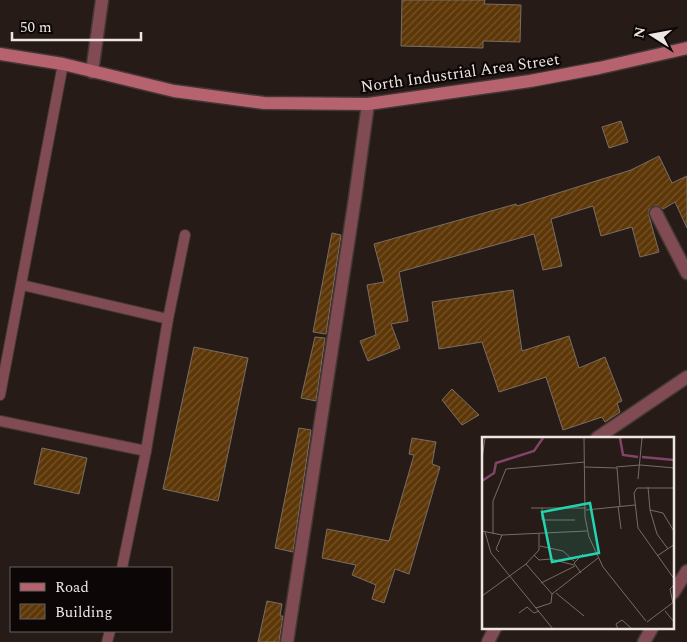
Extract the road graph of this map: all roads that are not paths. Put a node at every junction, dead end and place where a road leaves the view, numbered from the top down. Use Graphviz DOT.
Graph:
graph roads {
  1 [pos="102,0"];
  2 [pos="687,48"];
  3 [pos="0,54"];
  4 [pos="63,64"];
  5 [pos="92,72"];
  6 [pos="368,104"];
  7 [pos="656,212"];
  8 [pos="185,235"];
  9 [pos="687,273"];
  10 [pos="22,285"];
  11 [pos="168,319"];
  12 [pos="687,377"];
  13 [pos="0,395"];
  14 [pos="0,421"];
  15 [pos="598,437"];
  16 [pos="146,451"];
  17 [pos="122,567"];
  18 [pos="687,571"];
  19 [pos="674,591"];
  20 [pos="494,630"];
  21 [pos="651,630"];
  22 [pos="287,642"];
  23 [pos="488,642"];
  24 [pos="644,642"];
  1 -- 5 [label="street"];
  2 -- 6 [label="main road, North Industrial Area Street"];
  3 -- 4 [label="main road, North Industrial Area Street"];
  4 -- 5 [label="main road, North Industrial Area Street"];
  4 -- 10 [label="lane"];
  5 -- 6 [label="main road, North Industrial Area Street"];
  6 -- 22 [label="street"];
  7 -- 9 [label="street"];
  8 -- 11 [label="lane"];
  10 -- 11 [label="lane"];
  10 -- 13 [label="lane"];
  11 -- 16 [label="lane"];
  12 -- 15 [label="street"];
  14 -- 16 [label="lane"];
  16 -- 17 [label="lane"];
  18 -- 19 [label="street"];
  20 -- 23 [label="street"];
  21 -- 24 [label="street"];
}
